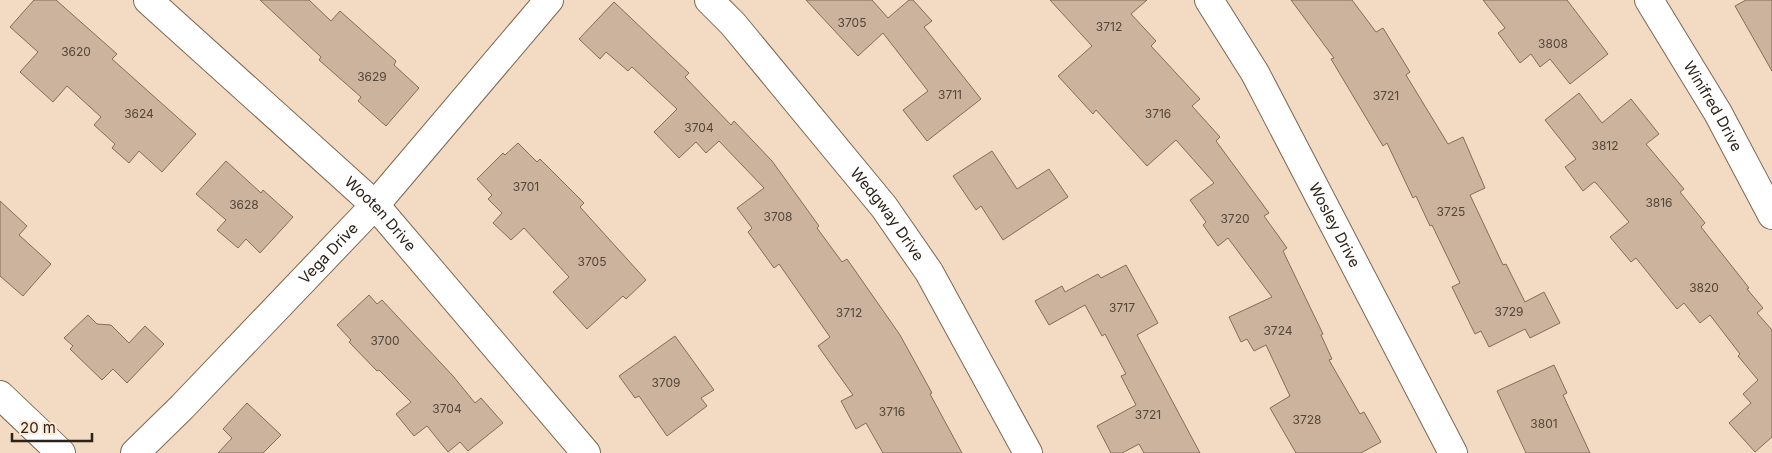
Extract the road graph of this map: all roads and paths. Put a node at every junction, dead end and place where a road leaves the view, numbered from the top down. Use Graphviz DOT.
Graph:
graph roads {
  1 [pos="148,0"];
  2 [pos="549,0"];
  3 [pos="709,0"];
  4 [pos="1209,0"];
  5 [pos="1649,0"];
  6 [pos="375,205"];
  7 [pos="1772,215"];
  8 [pos="0,396"];
  9 [pos="61,453"];
  10 [pos="135,453"];
  11 [pos="586,453"];
  12 [pos="1028,453"];
  13 [pos="1453,453"];
  1 -- 6 [label="street, Wooten Drive"];
  2 -- 6 [label="street, Vega Drive"];
  3 -- 12 [label="street, Wedgway Drive"];
  4 -- 13 [label="street, Wosley Drive"];
  5 -- 7 [label="street, Winifred Drive"];
  6 -- 10 [label="street, Vega Drive"];
  6 -- 11 [label="street, Wooten Drive"];
  8 -- 9 [label="street"];
}
